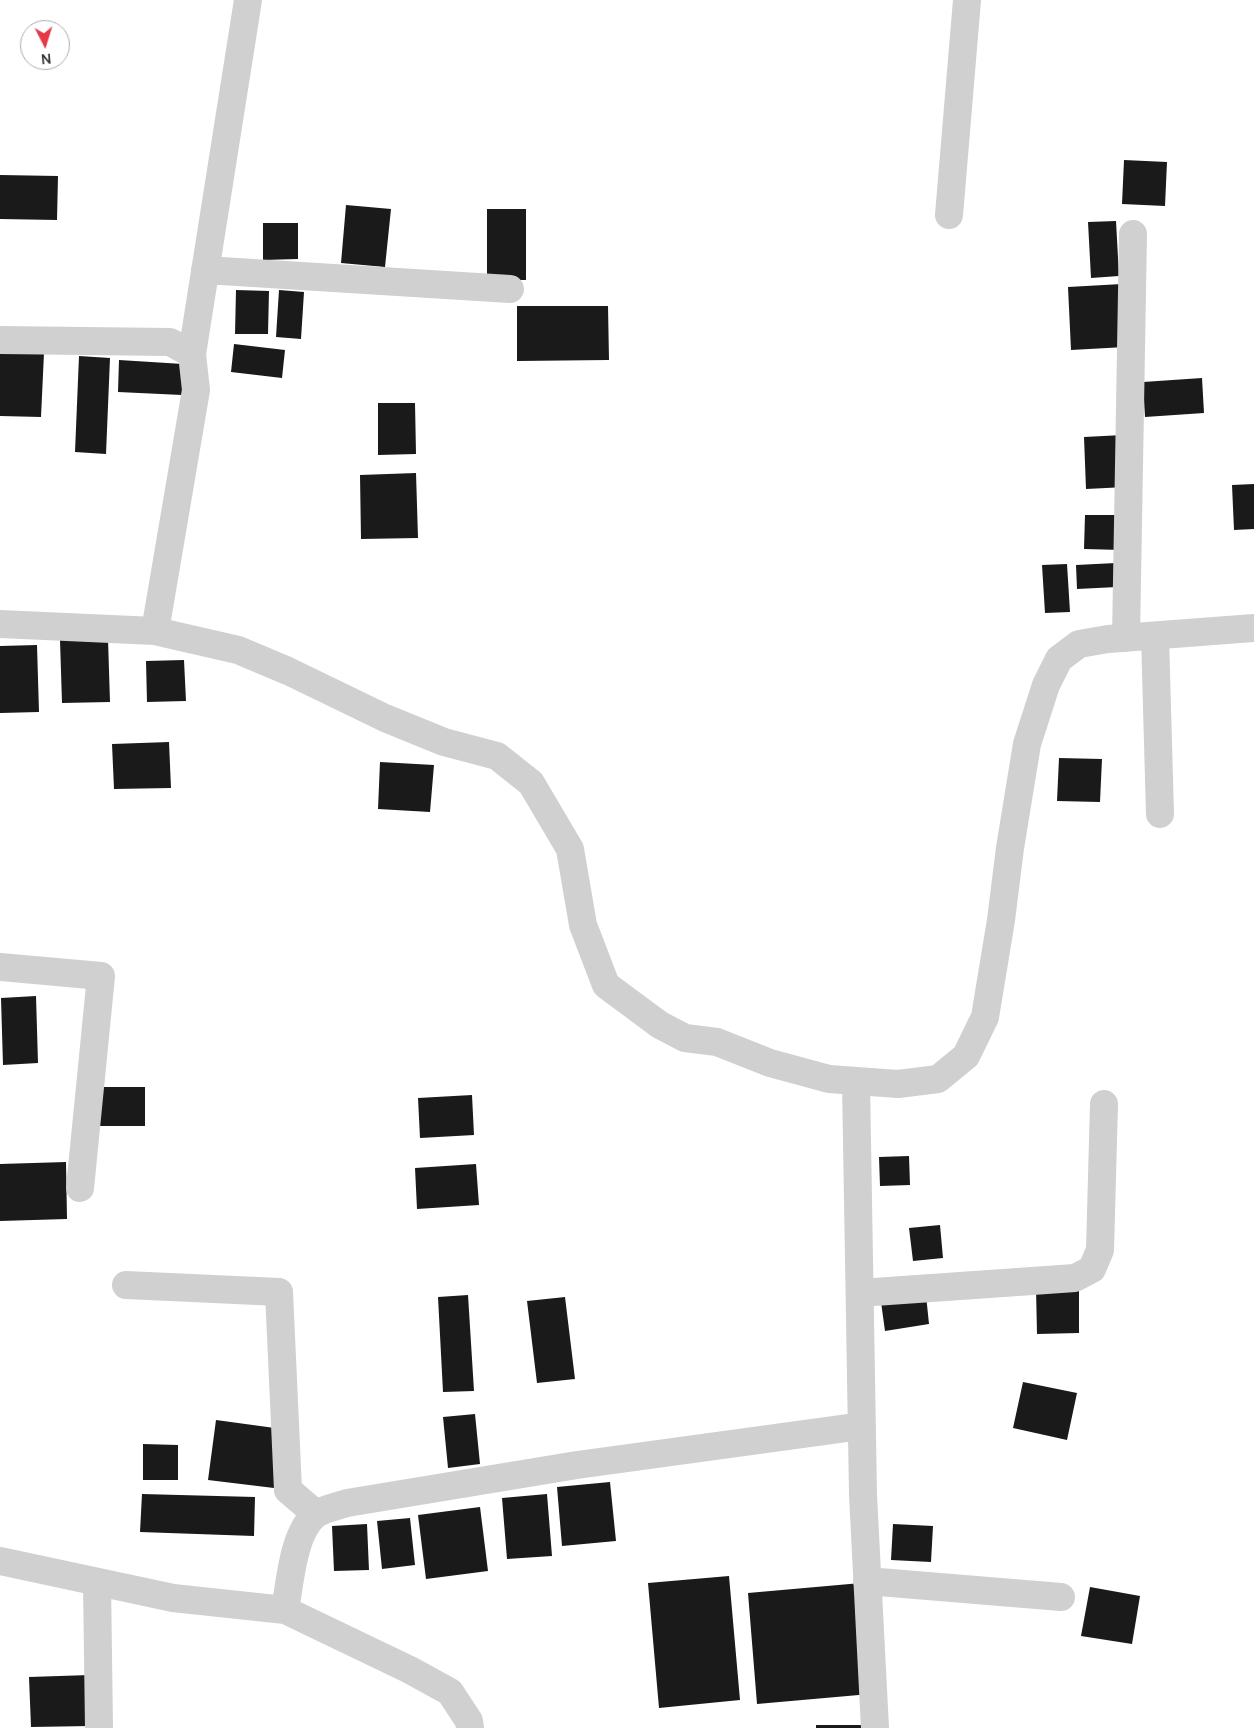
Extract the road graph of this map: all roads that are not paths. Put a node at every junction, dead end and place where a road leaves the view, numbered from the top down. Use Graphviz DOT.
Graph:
graph roads {
  1 [pos="248,0"];
  2 [pos="967,0"];
  3 [pos="949,215"];
  4 [pos="1133,234"];
  5 [pos="205,270"];
  6 [pos="510,289"];
  7 [pos="0,340"];
  8 [pos="192,354"];
  9 [pos="0,624"];
  10 [pos="1254,628"];
  11 [pos="156,631"];
  12 [pos="1155,636"];
  13 [pos="1126,638"];
  14 [pos="1160,814"];
  15 [pos="0,967"];
  16 [pos="856,1082"];
  17 [pos="1104,1104"];
  18 [pos="80,1188"];
  19 [pos="126,1285"];
  20 [pos="860,1293"];
  21 [pos="862,1426"];
  22 [pos="316,1514"];
  23 [pos="0,1561"];
  24 [pos="97,1582"];
  25 [pos="867,1582"];
  26 [pos="1061,1597"];
  27 [pos="285,1610"];
  28 [pos="99,1728"];
  29 [pos="470,1728"];
  30 [pos="875,1728"];
  1 -- 5 [label="street"];
  2 -- 3 [label="street"];
  4 -- 13 [label="street"];
  5 -- 6 [label="street"];
  5 -- 8 [label="street"];
  7 -- 8 [label="street"];
  8 -- 11 [label="street"];
  9 -- 11 [label="street"];
  10 -- 12 [label="street"];
  11 -- 16 [label="street"];
  12 -- 13 [label="street"];
  12 -- 14 [label="street"];
  13 -- 16 [label="street"];
  15 -- 18 [label="street"];
  16 -- 20 [label="street"];
  17 -- 20 [label="street"];
  19 -- 22 [label="street"];
  20 -- 21 [label="street"];
  21 -- 22 [label="street"];
  21 -- 25 [label="street"];
  22 -- 27 [label="street"];
  23 -- 24 [label="street"];
  24 -- 27 [label="street"];
  24 -- 28 [label="street"];
  25 -- 26 [label="street"];
  25 -- 30 [label="street"];
  27 -- 29 [label="street"];
}
